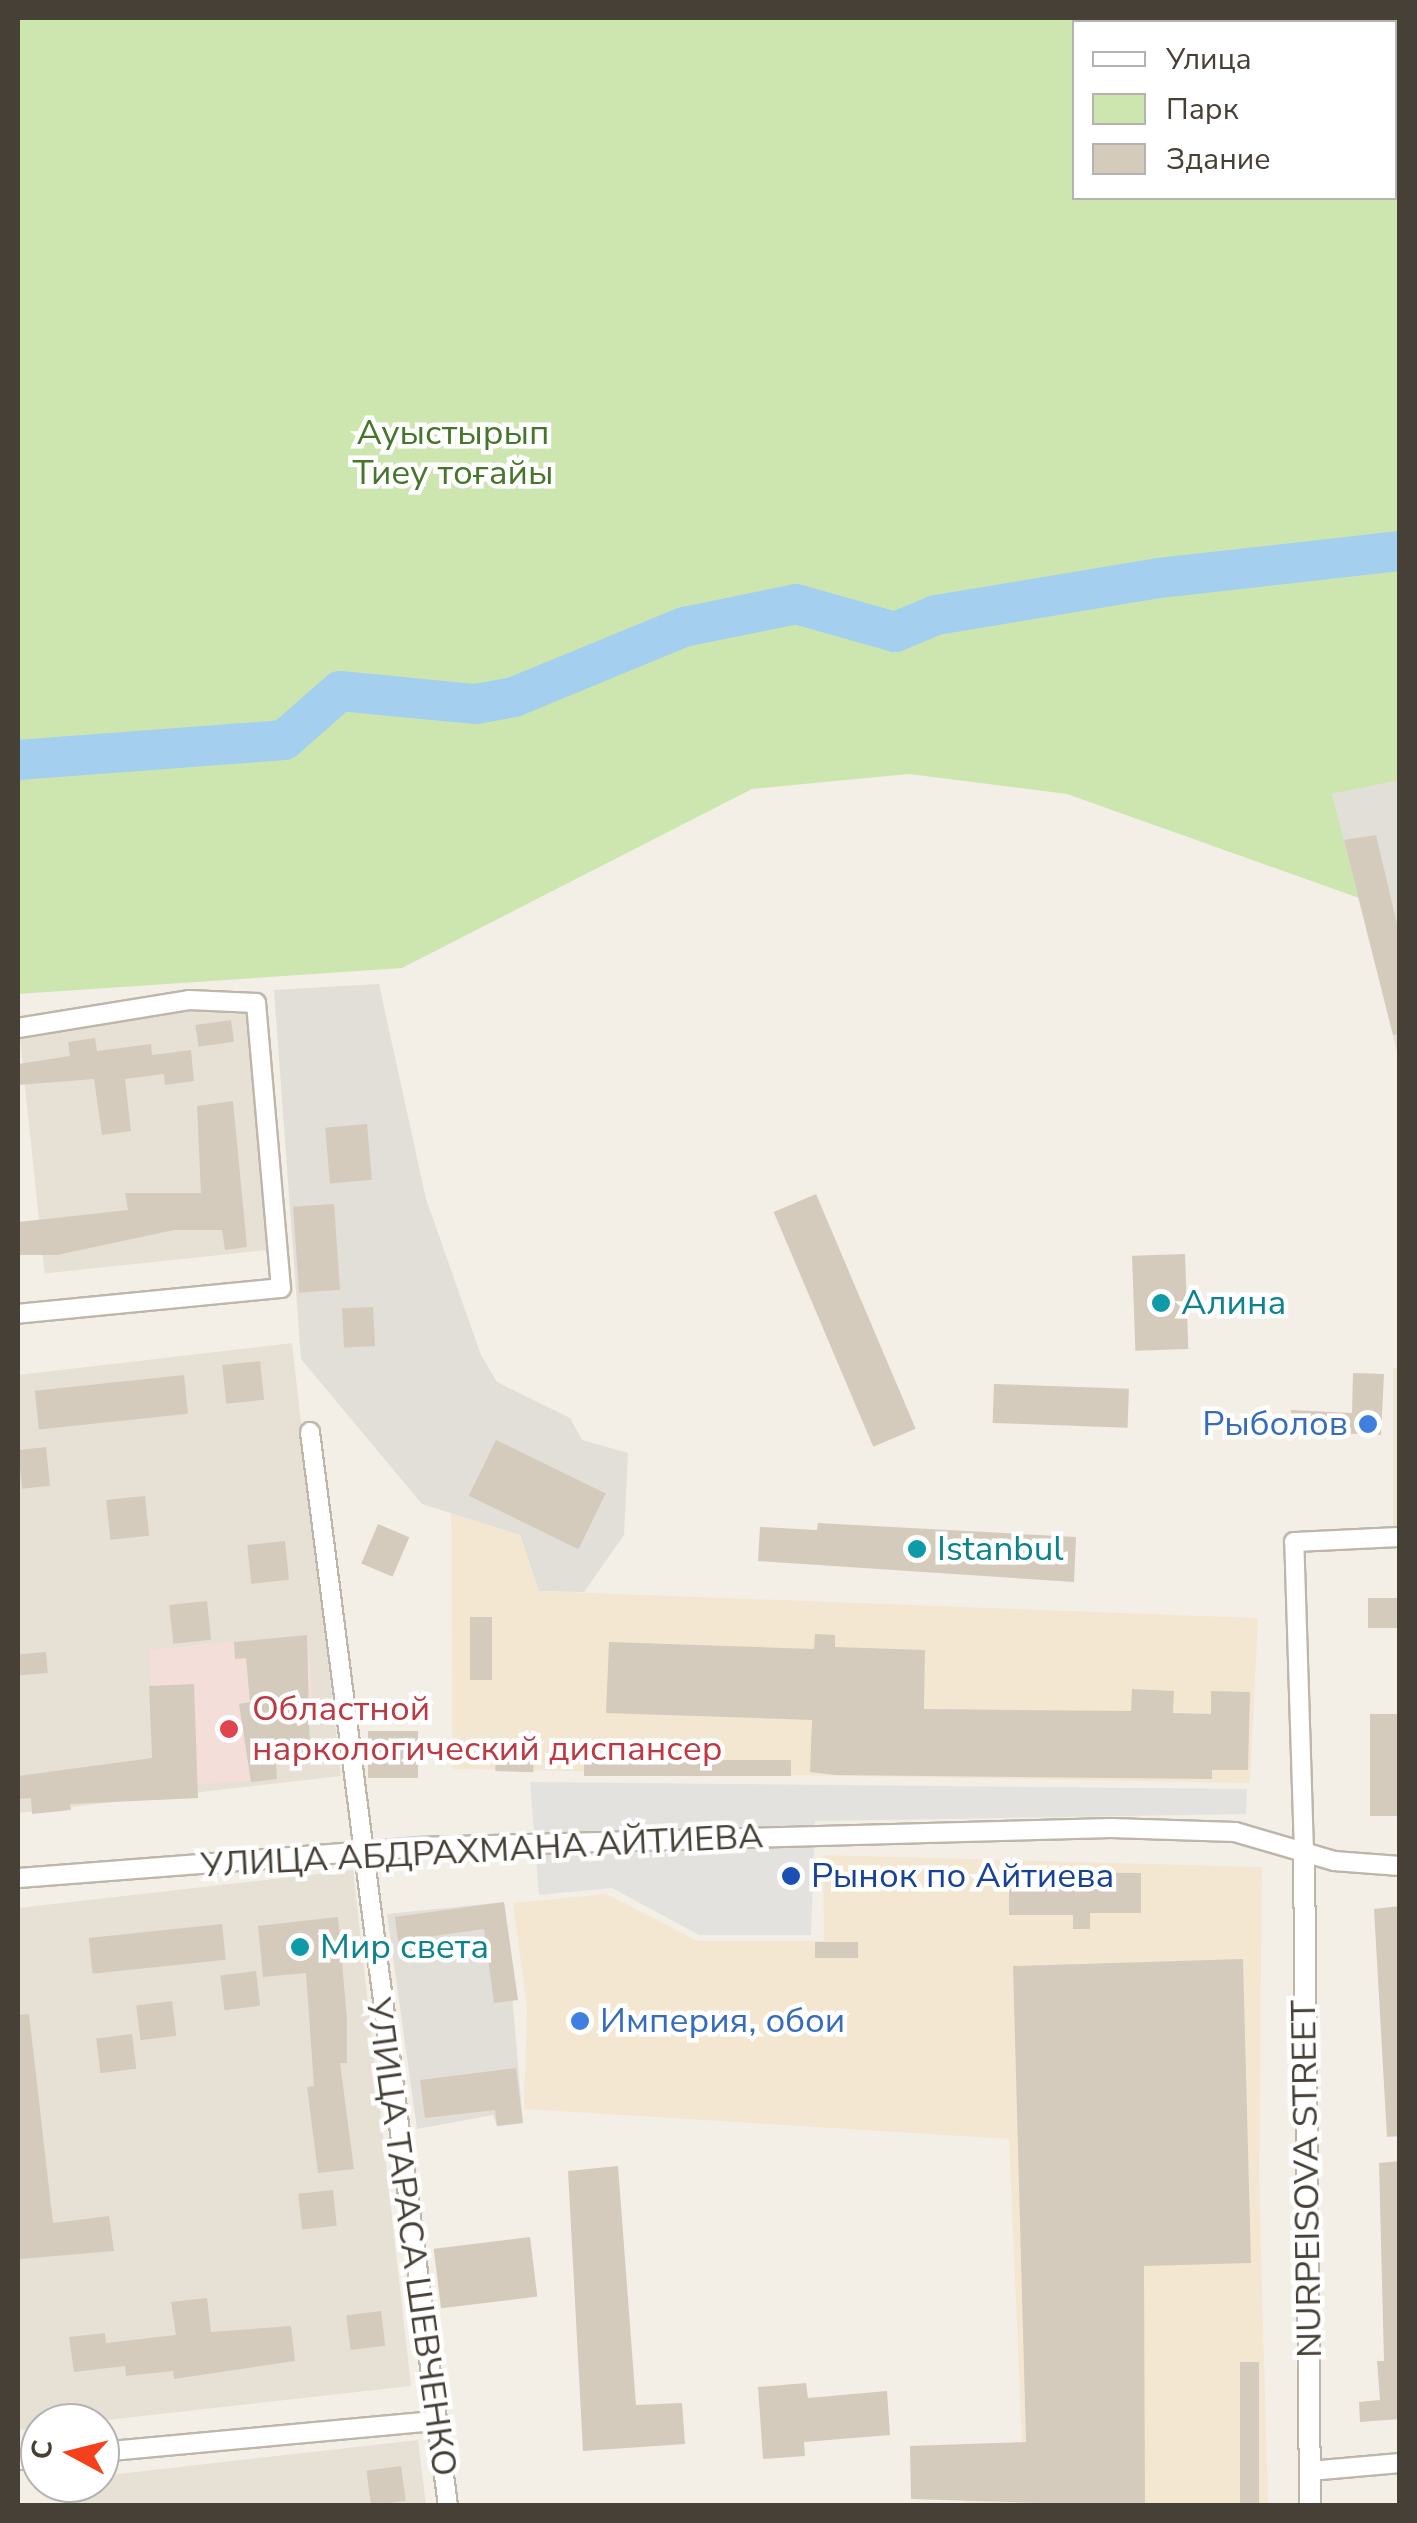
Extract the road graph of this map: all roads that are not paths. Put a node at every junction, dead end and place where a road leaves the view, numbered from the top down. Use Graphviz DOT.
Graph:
graph roads {
  1 [pos="18,1028"];
  2 [pos="18,1314"];
  3 [pos="310,1432"];
  4 [pos="1400,1536"];
  5 [pos="361,1850"];
  6 [pos="1304,1852"];
  7 [pos="1400,1866"];
  8 [pos="18,1878"];
  9 [pos="432,2421"];
  10 [pos="120,2450"];
  11 [pos="1400,2462"];
  12 [pos="1310,2471"];
  13 [pos="448,2506"];
  14 [pos="1310,2506"];
  1 -- 2 [label="street"];
  3 -- 5 [label="street, УЛИЦА ТАРАСА ШЕВЧЕНКО"];
  4 -- 6 [label="street"];
  5 -- 6 [label="street, УЛИЦА АБДРАХМАНА АЙТИЕВА"];
  5 -- 8 [label="street, УЛИЦА АБДРАХМАНА АЙТИЕВА"];
  5 -- 9 [label="street, УЛИЦА ТАРАСА ШЕВЧЕНКО"];
  6 -- 7 [label="street, УЛИЦА АБДРАХМАНА АЙТИЕВА"];
  6 -- 12 [label="street, NURPEISOVA STREET"];
  9 -- 10 [label="street"];
  9 -- 13 [label="street, УЛИЦА ТАРАСА ШЕВЧЕНКО"];
  11 -- 12 [label="street"];
  12 -- 14 [label="street, NURPEISOVA STREET"];
}
